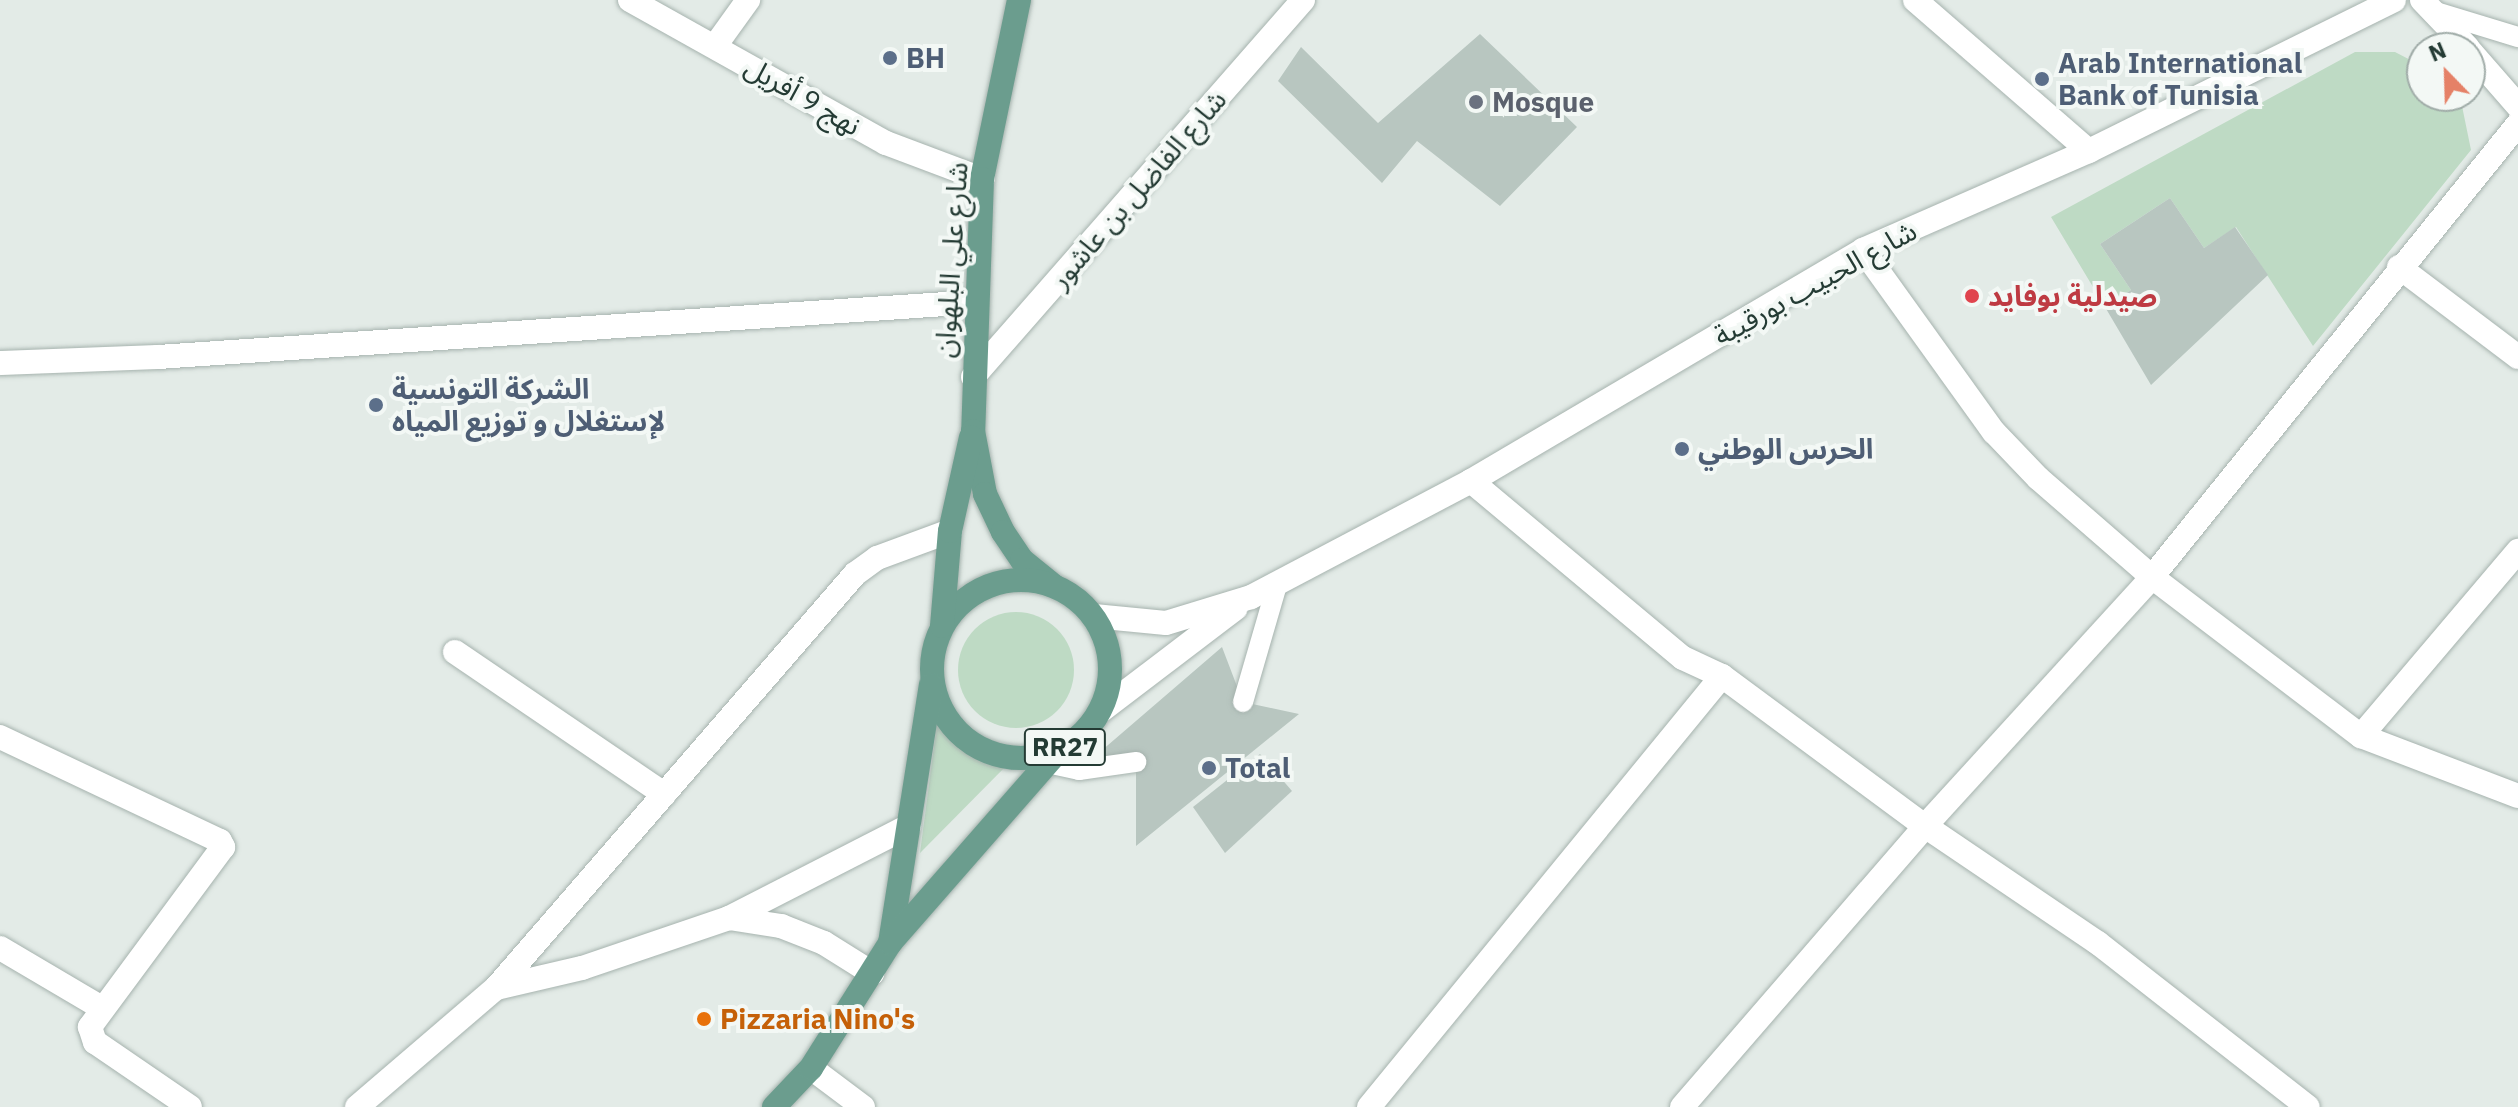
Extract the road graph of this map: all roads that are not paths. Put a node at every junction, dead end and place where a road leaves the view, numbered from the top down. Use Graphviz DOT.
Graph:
graph roads {
  1 [pos="630,0"];
  2 [pos="748,0"];
  3 [pos="1019,0"];
  4 [pos="1303,0"];
  5 [pos="1915,0"];
  6 [pos="2394,0"];
  7 [pos="2429,6"];
  8 [pos="2453,32"];
  9 [pos="2518,37"];
  10 [pos="715,46"];
  11 [pos="2486,70"];
  12 [pos="2517,108"];
  13 [pos="2089,151"];
  14 [pos="982,179"];
  15 [pos="1863,250"];
  16 [pos="2399,267"];
  17 [pos="976,302"];
  18 [pos="2518,357"];
  19 [pos="0,363"];
  20 [pos="973,377"];
  21 [pos="973,431"];
  22 [pos="1471,481"];
  23 [pos="950,531"];
  24 [pos="2518,551"];
  25 [pos="2152,577"];
  26 [pos="1277,585"];
  27 [pos="1054,586"];
  28 [pos="1251,597"];
  29 [pos="1094,616"];
  30 [pos="941,629"];
  31 [pos="455,652"];
  32 [pos="1722,676"];
  33 [pos="932,679"];
  34 [pos="1243,702"];
  35 [pos="1102,710"];
  36 [pos="2361,736"];
  37 [pos="0,737"];
  38 [pos="1053,757"];
  39 [pos="1136,762"];
  40 [pos="664,794"];
  41 [pos="2518,796"];
  42 [pos="909,826"];
  43 [pos="1925,826"];
  44 [pos="729,918"];
  45 [pos="890,943"];
  46 [pos="0,948"];
  47 [pos="872,973"];
  48 [pos="496,988"];
  49 [pos="102,1008"];
  50 [pos="811,1068"];
  51 [pos="190,1107"];
  52 [pos="357,1107"];
  53 [pos="774,1107"];
  54 [pos="863,1107"];
  55 [pos="1369,1107"];
  56 [pos="1682,1107"];
  57 [pos="2308,1107"];
  1 -- 10 [label="street, نهج 9 أفريل"];
  2 -- 10 [label="street"];
  3 -- 14 [label="main road, شارع علي البلهوان / RR27"];
  4 -- 20 [label="street, شارع الفاضل بن عاشور"];
  5 -- 13 [label="street"];
  6 -- 13 [label="street, شارع الحبيب بورقيبة"];
  7 -- 8 [label="street"];
  7 -- 9 [label="lane"];
  10 -- 14 [label="street, نهج 9 أفريل"];
  11 -- 12 [label="street"];
  12 -- 16 [label="street"];
  13 -- 15 [label="street, شارع الحبيب بورقيبة"];
  14 -- 17 [label="main road, شارع علي البلهوان / RR27"];
  15 -- 22 [label="street, شارع الحبيب بورقيبة"];
  15 -- 25 [label="street"];
  16 -- 18 [label="street"];
  16 -- 25 [label="street"];
  17 -- 19 [label="street"];
  17 -- 20 [label="main road, شارع علي البلهوان / RR27"];
  20 -- 21 [label="main road, شارع علي البلهوان / RR27"];
  21 -- 23 [label="main road, RR27"];
  21 -- 27 [label="main road, RR27"];
  22 -- 26 [label="street, شارع الحبيب بورقيبة"];
  22 -- 32 [label="street"];
  23 -- 30 [label="main road, RR27"];
  23 -- 40 [label="street"];
  24 -- 36 [label="street"];
  25 -- 36 [label="street"];
  25 -- 43 [label="street"];
  26 -- 28 [label="street, شارع الحبيب بورقيبة"];
  26 -- 34 [label="lane"];
  27 -- 29 [label="main road, RR27"];
  27 -- 30 [label="main road"];
  28 -- 29 [label="street"];
  28 -- 35 [label="street"];
  29 -- 35 [label="main road, RR27"];
  30 -- 33 [label="main road, RR27"];
  31 -- 40 [label="street"];
  32 -- 43 [label="street"];
  32 -- 55 [label="street"];
  33 -- 38 [label="main road, RR27"];
  33 -- 42 [label="main road, RR27"];
  35 -- 38 [label="main road, RR27"];
  36 -- 41 [label="street"];
  37 -- 49 [label="street"];
  38 -- 39 [label="lane"];
  38 -- 45 [label="main road, RR27"];
  40 -- 48 [label="street"];
  42 -- 44 [label="street"];
  42 -- 45 [label="main road, RR27"];
  43 -- 56 [label="street"];
  43 -- 57 [label="street"];
  44 -- 47 [label="street"];
  44 -- 48 [label="street"];
  45 -- 47 [label="main road, RR27"];
  46 -- 49 [label="street"];
  47 -- 50 [label="main road, RR27"];
  48 -- 52 [label="street"];
  49 -- 51 [label="street"];
  50 -- 53 [label="main road, RR27"];
  50 -- 54 [label="street"];
}
